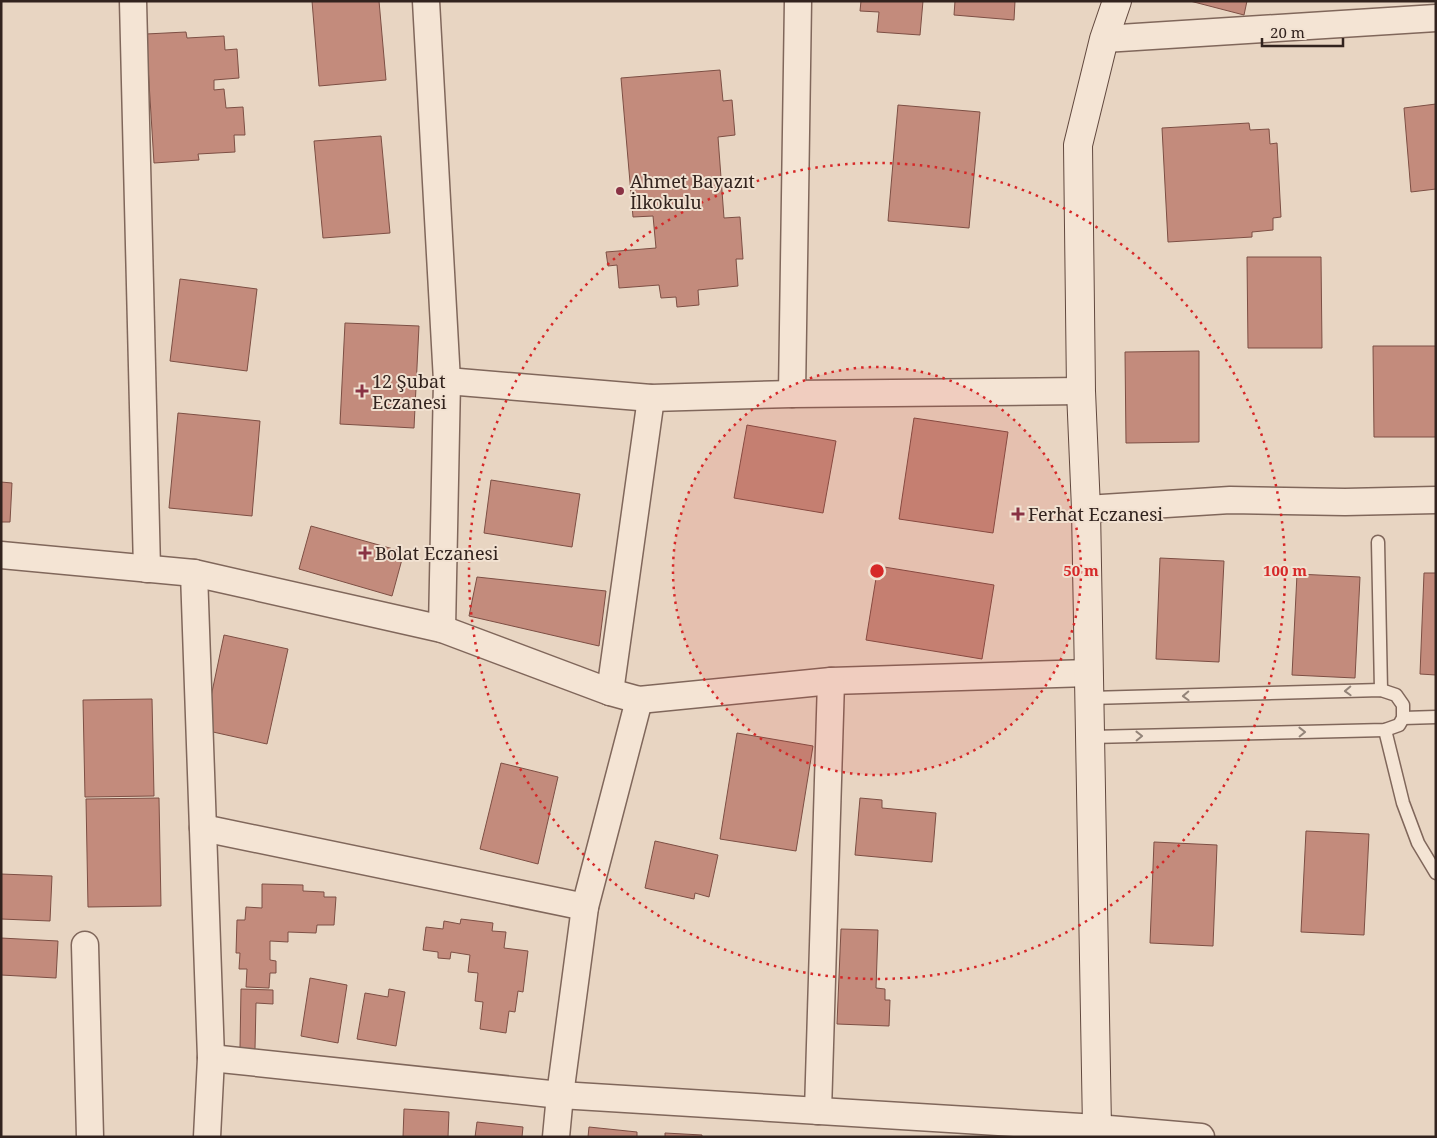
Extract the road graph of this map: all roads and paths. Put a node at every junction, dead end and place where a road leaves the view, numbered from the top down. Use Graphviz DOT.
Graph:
graph roads {
  1 [pos="133,1"];
  2 [pos="426,1"];
  3 [pos="798,1"];
  4 [pos="1117,1"];
  5 [pos="1436,18"];
  6 [pos="1104,39"];
  7 [pos="447,381"];
  8 [pos="1081,391"];
  9 [pos="792,394"];
  10 [pos="652,398"];
  11 [pos="1436,500"];
  12 [pos="1086,509"];
  13 [pos="1378,542"];
  14 [pos="1,555"];
  15 [pos="147,568"];
  16 [pos="194,573"];
  17 [pos="442,629"];
  18 [pos="831,681"];
  19 [pos="1089,686"];
  20 [pos="1381,690"];
  21 [pos="610,692"];
  22 [pos="639,700"];
  23 [pos="1436,717"];
  24 [pos="1403,718"];
  25 [pos="1385,730"];
  26 [pos="1090,737"];
  27 [pos="203,828"];
  28 [pos="1436,873"];
  29 [pos="585,907"];
  30 [pos="85,945"];
  31 [pos="211,1058"];
  32 [pos="560,1096"];
  33 [pos="818,1111"];
  34 [pos="1098,1132"];
  35 [pos="90,1137"];
  36 [pos="207,1137"];
  37 [pos="556,1137"];
  38 [pos="1201,1137"];
  1 -- 15 [label="street"];
  2 -- 7 [label="street"];
  3 -- 9 [label="street"];
  4 -- 6 [label="street"];
  5 -- 6 [label="street"];
  6 -- 8 [label="street"];
  7 -- 10 [label="street"];
  7 -- 17 [label="street"];
  8 -- 9 [label="street"];
  8 -- 12 [label="street"];
  9 -- 10 [label="street"];
  10 -- 21 [label="street"];
  11 -- 12 [label="street"];
  12 -- 19 [label="street"];
  13 -- 20 [label="lane"];
  14 -- 15 [label="street"];
  15 -- 16 [label="street"];
  16 -- 17 [label="street"];
  16 -- 27 [label="street"];
  17 -- 21 [label="street"];
  18 -- 19 [label="street"];
  18 -- 22 [label="street"];
  18 -- 33 [label="street"];
  20 -- 19 [label="lane, one-way"];
  19 -- 26 [label="street"];
  20 -- 24 [label="lane"];
  21 -- 22 [label="street"];
  22 -- 29 [label="street"];
  23 -- 24 [label="lane"];
  24 -- 25 [label="lane"];
  26 -- 25 [label="lane, one-way"];
  25 -- 28 [label="lane"];
  26 -- 34 [label="street"];
  27 -- 29 [label="street"];
  27 -- 31 [label="street"];
  29 -- 32 [label="street"];
  30 -- 35 [label="street"];
  31 -- 32 [label="street"];
  31 -- 36 [label="street"];
  32 -- 33 [label="street"];
  32 -- 37 [label="street"];
  33 -- 34 [label="street"];
  34 -- 38 [label="street"];
}
